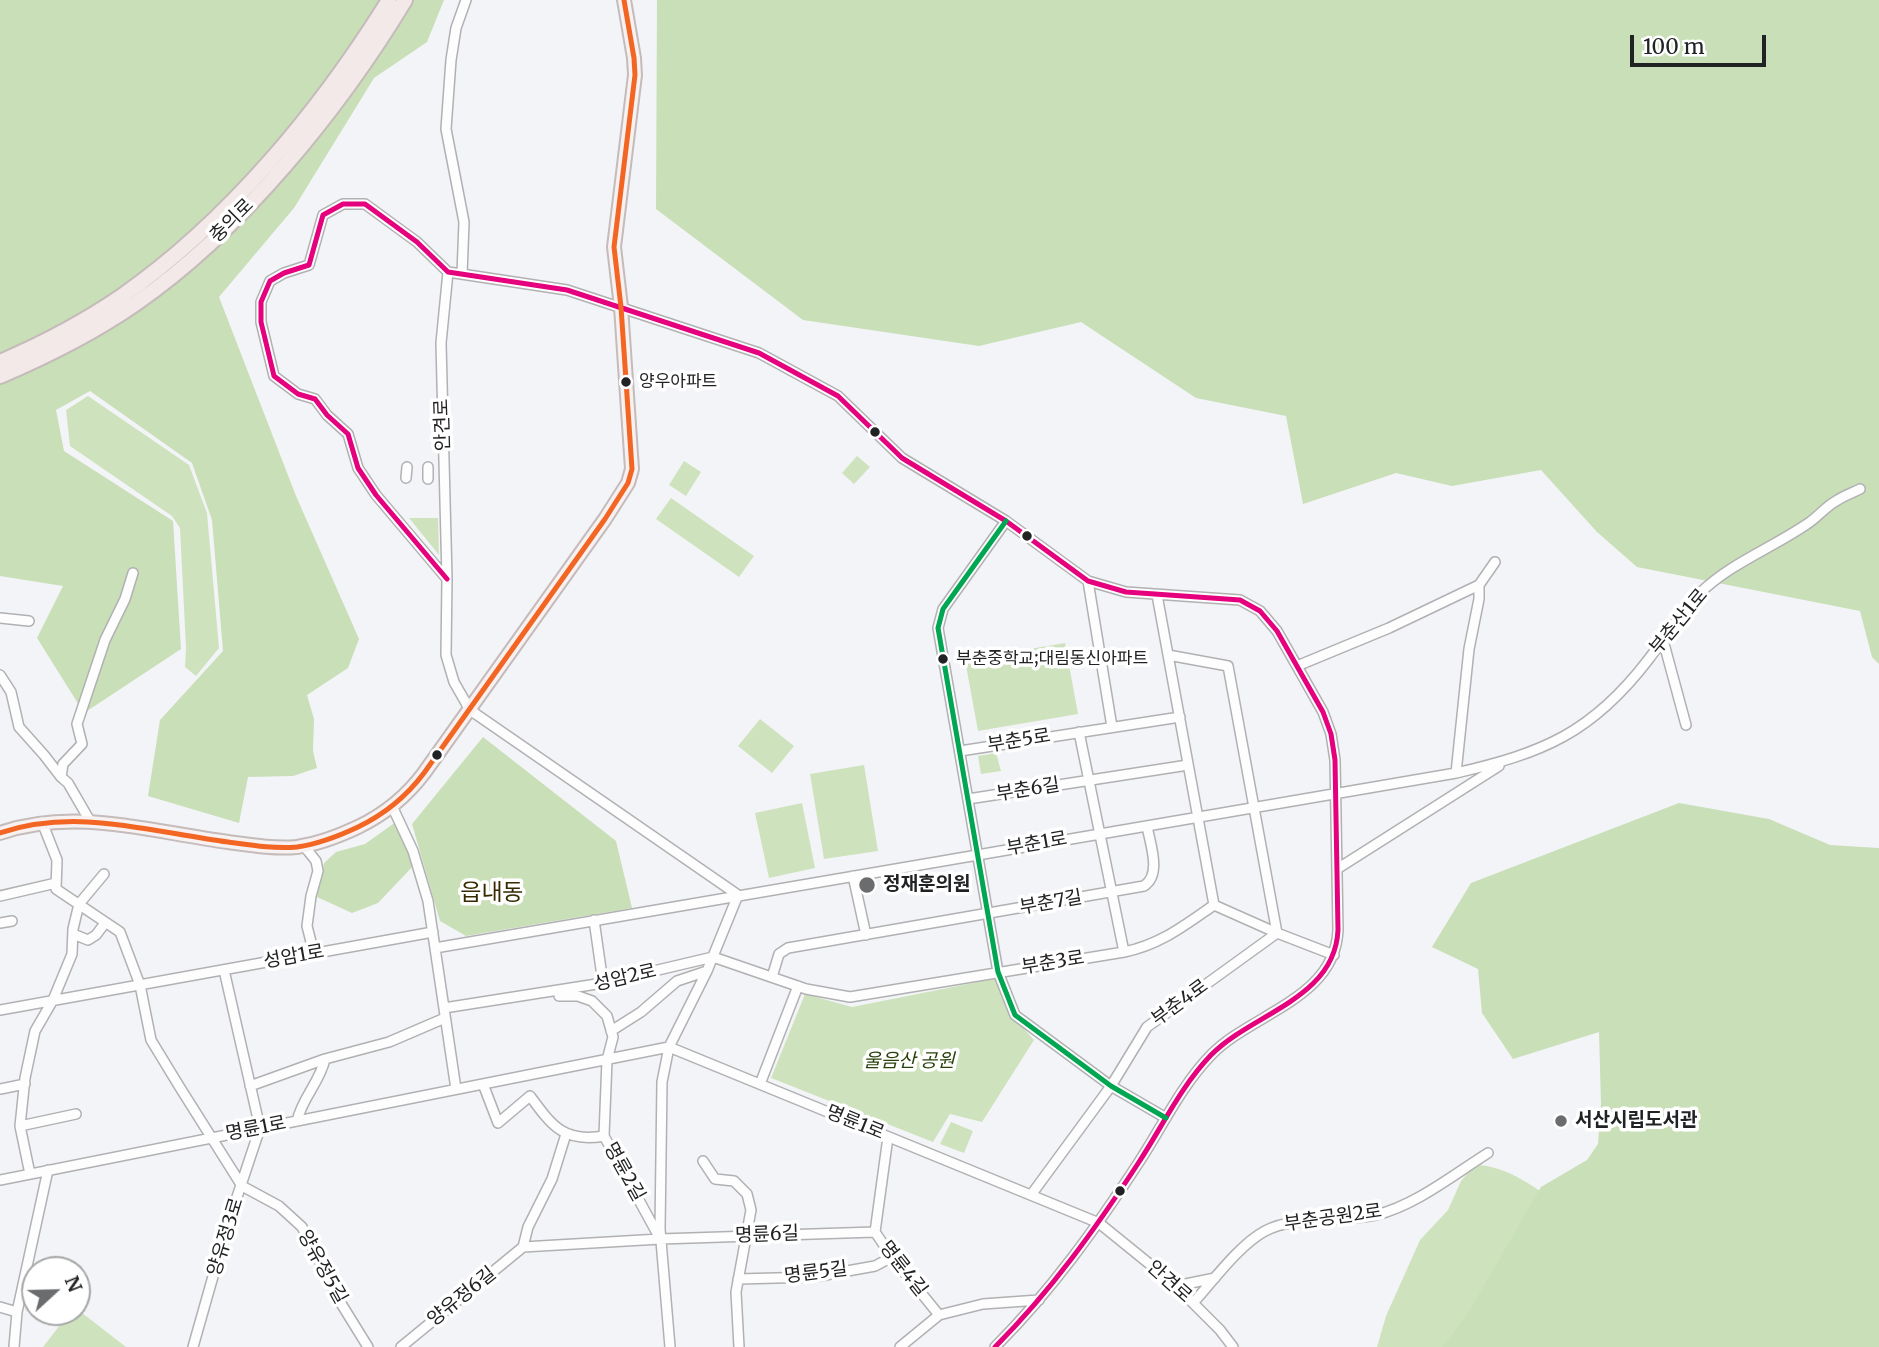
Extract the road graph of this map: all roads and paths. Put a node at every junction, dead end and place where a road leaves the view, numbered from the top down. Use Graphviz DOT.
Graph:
graph roads {
  1 [pos="389,0"];
  2 [pos="405,0"];
  3 [pos="466,0"];
  4 [pos="624,0"];
  5 [pos="448,272"];
  6 [pos="462,274"];
  7 [pos="621,306"];
  8 [pos="0,362"];
  9 [pos="0,376"];
  10 [pos="407,467"];
  11 [pos="428,467"];
  12 [pos="406,478"];
  13 [pos="428,479"];
  14 [pos="1860,489"];
  15 [pos="1006,521"];
  16 [pos="1495,562"];
  17 [pos="133,573"];
  18 [pos="447,579"];
  19 [pos="1088,581"];
  20 [pos="1479,584"];
  21 [pos="1157,595"];
  22 [pos="0,618"];
  23 [pos="29,621"];
  24 [pos="1663,640"];
  25 [pos="1168,655"];
  26 [pos="1297,666"];
  27 [pos="0,676"];
  28 [pos="470,710"];
  29 [pos="1180,717"];
  30 [pos="1686,725"];
  31 [pos="1112,727"];
  32 [pos="1079,732"];
  33 [pos="960,751"];
  34 [pos="1506,761"];
  35 [pos="1188,765"];
  36 [pos="1456,773"];
  37 [pos="61,777"];
  38 [pos="1088,781"];
  39 [pos="1336,794"];
  40 [pos="968,799"];
  41 [pos="392,806"];
  42 [pos="1254,808"];
  43 [pos="1198,817"];
  44 [pos="90,821"];
  45 [pos="42,822"];
  46 [pos="1147,826"];
  47 [pos="0,833"];
  48 [pos="1099,834"];
  49 [pos="304,846"];
  50 [pos="978,854"];
  51 [pos="1337,869"];
  52 [pos="104,874"];
  53 [pos="853,876"];
  54 [pos="56,883"];
  55 [pos="1111,892"];
  56 [pos="738,895"];
  57 [pos="0,896"];
  58 [pos="79,904"];
  59 [pos="1214,905"];
  60 [pos="988,914"];
  61 [pos="594,920"];
  62 [pos="12,921"];
  63 [pos="0,923"];
  64 [pos="105,923"];
  65 [pos="433,932"];
  66 [pos="1276,933"];
  67 [pos="73,934"];
  68 [pos="866,935"];
  69 [pos="435,948"];
  70 [pos="1124,952"];
  71 [pos="314,954"];
  72 [pos="1334,955"];
  73 [pos="713,957"];
  74 [pos="224,970"];
  75 [pos="707,971"];
  76 [pos="998,972"];
  77 [pos="772,977"];
  78 [pos="603,984"];
  79 [pos="140,985"];
  80 [pos="798,986"];
  81 [pos="536,995"];
  82 [pos="53,1000"];
  83 [pos="0,1010"];
  84 [pos="444,1013"];
  85 [pos="611,1031"];
  86 [pos="669,1047"];
  87 [pos="325,1059"];
  88 [pos="607,1060"];
  89 [pos="25,1084"];
  90 [pos="483,1084"];
  91 [pos="760,1084"];
  92 [pos="250,1086"];
  93 [pos="1111,1086"];
  94 [pos="0,1089"];
  95 [pos="456,1090"];
  96 [pos="76,1114"];
  97 [pos="1166,1118"];
  98 [pos="297,1121"];
  99 [pos="20,1126"];
  100 [pos="260,1128"];
  101 [pos="565,1134"];
  102 [pos="604,1136"];
  103 [pos="888,1136"];
  104 [pos="211,1138"];
  105 [pos="1488,1153"];
  106 [pos="703,1161"];
  107 [pos="48,1170"];
  108 [pos="30,1174"];
  109 [pos="0,1180"];
  110 [pos="242,1186"];
  111 [pos="1031,1195"];
  112 [pos="1099,1223"];
  113 [pos="875,1232"];
  114 [pos="745,1236"];
  115 [pos="660,1238"];
  116 [pos="523,1247"];
  117 [pos="892,1257"];
  118 [pos="1215,1278"];
  119 [pos="738,1279"];
  120 [pos="1175,1286"];
  121 [pos="1039,1300"];
  122 [pos="1193,1303"];
  123 [pos="0,1307"];
  124 [pos="16,1312"];
  125 [pos="939,1315"];
  126 [pos="14,1347"];
  127 [pos="193,1347"];
  128 [pos="368,1347"];
  129 [pos="401,1347"];
  130 [pos="670,1347"];
  131 [pos="739,1347"];
  132 [pos="900,1347"];
  133 [pos="995,1347"];
  134 [pos="1233,1347"];
  1 -- 8 [label="highway, 충의로"];
  2 -- 9 [label="highway, 충의로"];
  3 -- 6 [label="street"];
  4 -- 7 [label="main road"];
  5 -- 6 [label="street"];
  5 -- 18 [label="street, 안견로"];
  5 -- 18 [label="street"];
  6 -- 7 [label="street"];
  7 -- 15 [label="street"];
  7 -- 28 [label="main road"];
  10 -- 12 [label="street"];
  11 -- 13 [label="street"];
  14 -- 24 [label="street, 부춘산1로"];
  15 -- 19 [label="street"];
  15 -- 33 [label="street"];
  16 -- 20 [label="street"];
  17 -- 37 [label="street"];
  18 -- 28 [label="street, 안견로"];
  19 -- 21 [label="street"];
  19 -- 31 [label="street"];
  20 -- 26 [label="street"];
  20 -- 36 [label="street"];
  21 -- 25 [label="street"];
  21 -- 26 [label="street"];
  22 -- 23 [label="street"];
  24 -- 30 [label="street"];
  24 -- 34 [label="street, 부춘산1로"];
  25 -- 29 [label="street"];
  25 -- 42 [label="street"];
  26 -- 39 [label="street"];
  27 -- 37 [label="street"];
  28 -- 41 [label="main road"];
  28 -- 56 [label="street"];
  29 -- 31 [label="street, 부춘5로"];
  29 -- 35 [label="street"];
  31 -- 32 [label="street, 부춘5로"];
  32 -- 33 [label="street, 부춘5로"];
  32 -- 38 [label="street, 부춘5로"];
  33 -- 40 [label="street"];
  34 -- 36 [label="street, 부춘산1로"];
  34 -- 51 [label="street, 부춘산1로"];
  35 -- 38 [label="street, 부춘6길"];
  35 -- 43 [label="street"];
  36 -- 39 [label="street, 부춘산1로"];
  37 -- 44 [label="street"];
  38 -- 40 [label="street, 부춘6길"];
  38 -- 48 [label="street"];
  39 -- 42 [label="street, 부춘1로"];
  39 -- 51 [label="street"];
  40 -- 50 [label="street"];
  41 -- 49 [label="main road"];
  41 -- 65 [label="street"];
  42 -- 43 [label="street, 부춘1로"];
  42 -- 66 [label="street"];
  43 -- 46 [label="street, 부춘1로"];
  43 -- 59 [label="street"];
  44 -- 45 [label="main road"];
  44 -- 49 [label="main road"];
  45 -- 47 [label="main road"];
  45 -- 54 [label="street"];
  46 -- 48 [label="street, 부춘1로"];
  46 -- 55 [label="street, 부춘7길"];
  48 -- 50 [label="street, 부춘1로"];
  48 -- 55 [label="street"];
  49 -- 71 [label="street"];
  50 -- 53 [label="street, 부춘1로"];
  50 -- 60 [label="street"];
  51 -- 72 [label="street"];
  52 -- 58 [label="street"];
  53 -- 56 [label="street, 부춘1로"];
  53 -- 68 [label="street"];
  54 -- 57 [label="street"];
  54 -- 58 [label="street"];
  55 -- 60 [label="street, 부춘7길"];
  55 -- 70 [label="street"];
  56 -- 61 [label="street"];
  56 -- 73 [label="street"];
  58 -- 64 [label="street"];
  58 -- 67 [label="street"];
  59 -- 66 [label="street"];
  59 -- 70 [label="street, 부춘3로"];
  60 -- 68 [label="street, 부춘7길"];
  60 -- 76 [label="street"];
  61 -- 69 [label="street"];
  61 -- 78 [label="street"];
  62 -- 63 [label="street"];
  64 -- 67 [label="street"];
  64 -- 79 [label="street"];
  65 -- 69 [label="street"];
  65 -- 71 [label="street, 성암1로"];
  66 -- 72 [label="street"];
  66 -- 93 [label="street, 부춘4로"];
  67 -- 82 [label="street"];
  68 -- 77 [label="street, 부춘7길"];
  69 -- 84 [label="street"];
  70 -- 76 [label="street, 부춘3로"];
  71 -- 74 [label="street, 성암1로"];
  72 -- 97 [label="street"];
  73 -- 75 [label="street"];
  73 -- 77 [label="street, 부춘3로"];
  73 -- 78 [label="street, 성암2로"];
  74 -- 79 [label="street, 성암1로"];
  74 -- 92 [label="street"];
  75 -- 85 [label="street"];
  75 -- 86 [label="street"];
  76 -- 80 [label="street, 부춘3로"];
  76 -- 93 [label="street"];
  77 -- 80 [label="street, 부춘3로"];
  78 -- 81 [label="street, 성암2로"];
  79 -- 82 [label="street, 성암1로"];
  79 -- 104 [label="street"];
  80 -- 91 [label="street"];
  81 -- 84 [label="street, 성암2로"];
  81 -- 85 [label="street, 성암2로"];
  82 -- 83 [label="street, 성암1로"];
  82 -- 89 [label="street"];
  84 -- 87 [label="street, 성암2로"];
  84 -- 95 [label="street"];
  85 -- 88 [label="street"];
  86 -- 88 [label="street, 명륜1로"];
  86 -- 91 [label="street, 명륜1로"];
  86 -- 115 [label="street, 명륜2길"];
  87 -- 92 [label="street, 성암2로"];
  87 -- 98 [label="street"];
  88 -- 90 [label="street, 명륜1로"];
  88 -- 102 [label="street, 명륜2길"];
  89 -- 94 [label="street"];
  89 -- 99 [label="street"];
  90 -- 95 [label="street, 명륜1로"];
  90 -- 101 [label="street"];
  91 -- 103 [label="street, 명륜1로"];
  92 -- 100 [label="street"];
  93 -- 97 [label="street"];
  93 -- 111 [label="street, 부춘4로"];
  95 -- 98 [label="street, 명륜1로"];
  96 -- 99 [label="street"];
  97 -- 112 [label="street"];
  98 -- 100 [label="street, 명륜1로"];
  99 -- 108 [label="street"];
  100 -- 104 [label="street, 명륜1로"];
  100 -- 110 [label="street, 양유정3로"];
  101 -- 102 [label="street"];
  101 -- 116 [label="street"];
  102 -- 115 [label="street, 명륜2길"];
  103 -- 111 [label="street, 명륜1로"];
  103 -- 113 [label="street, 명륜4길"];
  104 -- 107 [label="street, 명륜1로"];
  104 -- 110 [label="street, 양유정5길"];
  105 -- 118 [label="street, 부춘공원2로"];
  106 -- 114 [label="street"];
  107 -- 108 [label="street, 명륜1로"];
  107 -- 124 [label="street"];
  108 -- 109 [label="street, 명륜1로"];
  110 -- 127 [label="street, 양유정3로"];
  110 -- 128 [label="street, 양유정5길"];
  111 -- 112 [label="street, 명륜1로"];
  112 -- 120 [label="street, 안견로"];
  112 -- 121 [label="street"];
  113 -- 114 [label="street, 명륜6길"];
  113 -- 117 [label="street, 명륜4길"];
  114 -- 115 [label="street, 명륜6길"];
  114 -- 119 [label="street"];
  115 -- 116 [label="street"];
  115 -- 130 [label="street, 명륜2길"];
  116 -- 129 [label="street, 양유정6길"];
  117 -- 119 [label="street, 명륜5길"];
  117 -- 125 [label="street, 명륜4길"];
  118 -- 120 [label="street"];
  118 -- 122 [label="street, 부춘공원2로"];
  119 -- 131 [label="street"];
  120 -- 122 [label="street, 안견로"];
  121 -- 125 [label="street"];
  121 -- 133 [label="street"];
  122 -- 134 [label="street, 안견로"];
  123 -- 124 [label="street"];
  124 -- 126 [label="street"];
  125 -- 132 [label="street"];
}
